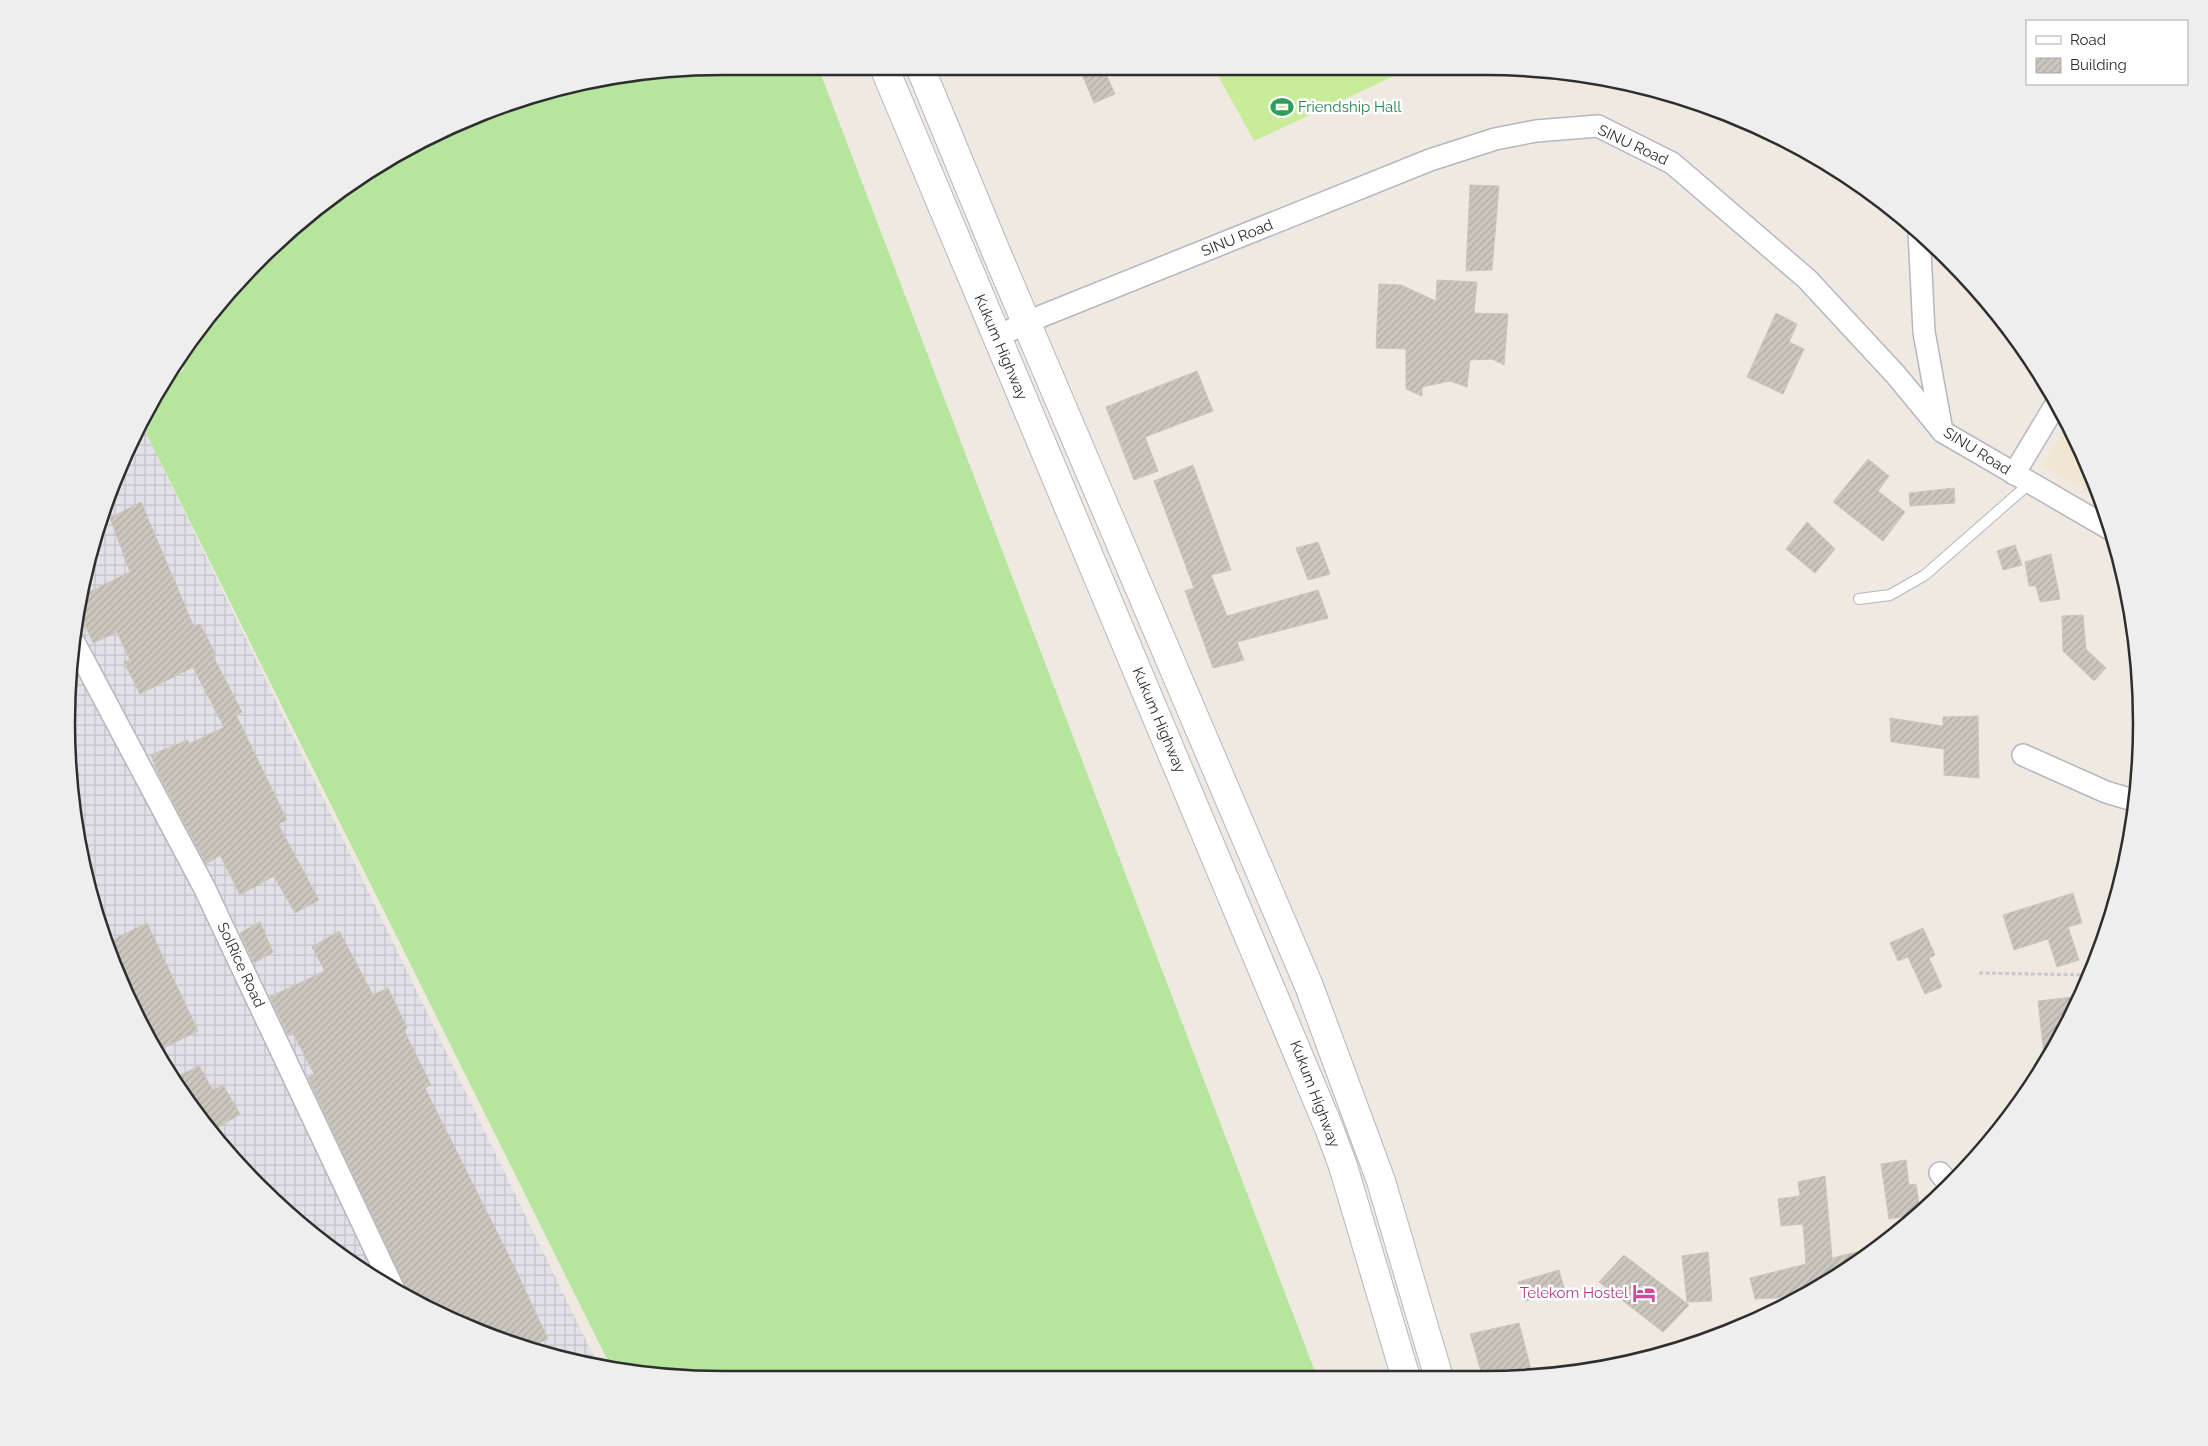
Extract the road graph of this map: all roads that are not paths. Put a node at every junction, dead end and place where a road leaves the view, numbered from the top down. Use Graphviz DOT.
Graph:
graph roads {
  1 [pos="887,75"];
  2 [pos="923,75"];
  3 [pos="1920,243"];
  4 [pos="1027,322"];
  5 [pos="997,337"];
  6 [pos="2053,411"];
  7 [pos="1943,432"];
  8 [pos="2022,479"];
  9 [pos="2102,524"];
  10 [pos="1859,599"];
  11 [pos="79,652"];
  12 [pos="2023,755"];
  13 [pos="2128,799"];
  14 [pos="388,1277"];
  15 [pos="1404,1371"];
  16 [pos="1437,1371"];
  1 -- 5 [label="main road, Kukum Highway"];
  2 -- 4 [label="main road"];
  3 -- 7 [label="street"];
  4 -- 5 [label="street, SINU Road"];
  4 -- 7 [label="street, SINU Road"];
  4 -- 16 [label="main road"];
  5 -- 15 [label="main road, Kukum Highway"];
  6 -- 8 [label="street"];
  7 -- 8 [label="street, SINU Road"];
  8 -- 9 [label="street, SINU Road"];
  8 -- 10 [label="lane"];
  11 -- 14 [label="street, SolRice Road"];
  12 -- 13 [label="street"];
}
